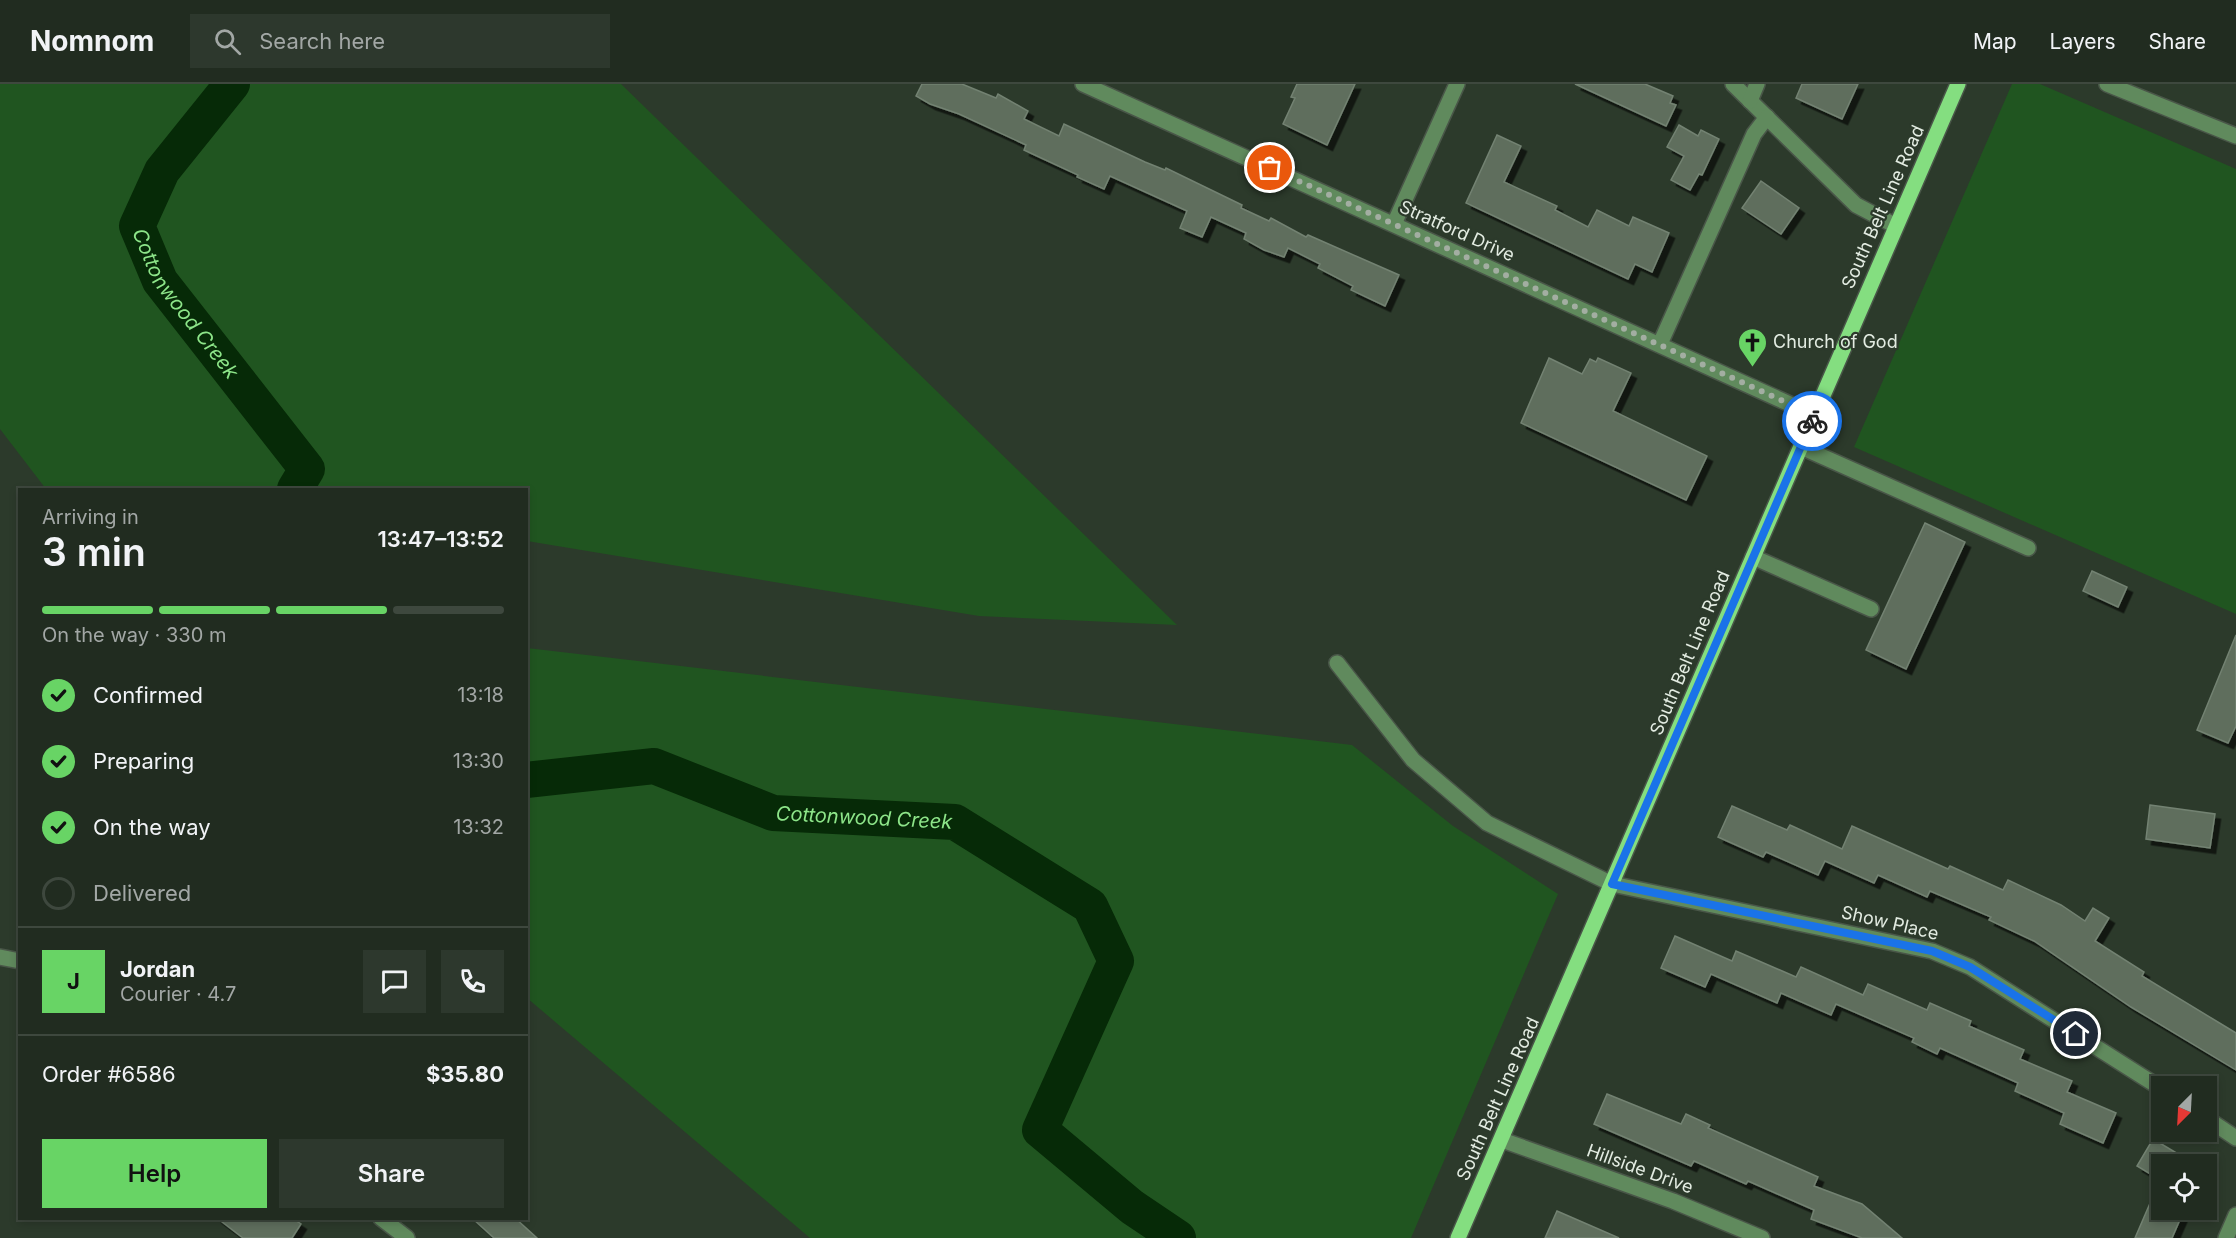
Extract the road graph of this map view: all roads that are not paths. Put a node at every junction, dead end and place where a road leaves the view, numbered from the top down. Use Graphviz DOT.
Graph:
graph roads {
  1 [pos="1083,84"];
  2 [pos="1457,84"];
  3 [pos="1733,84"];
  4 [pos="1757,84"];
  5 [pos="1958,84"];
  6 [pos="2107,84"];
  7 [pos="1750,101"];
  8 [pos="1767,117"];
  9 [pos="2236,136"];
  10 [pos="1394,224"];
  11 [pos="1896,226"];
  12 [pos="1660,344"];
  13 [pos="1814,415"];
  14 [pos="1801,447"];
  15 [pos="2028,548"];
  16 [pos="1753,557"];
  17 [pos="1871,609"];
  18 [pos="1337,663"];
  19 [pos="1612,884"];
  20 [pos="0,957"];
  21 [pos="18,961"];
  22 [pos="2151,1082"];
  23 [pos="2217,1126"];
  24 [pos="2236,1138"];
  25 [pos="1502,1140"];
  26 [pos="2236,1215"];
  27 [pos="384,1220"];
  28 [pos="407,1238"];
  29 [pos="1458,1238"];
  30 [pos="1762,1238"];
  31 [pos="2226,1238"];
  1 -- 10 [label="street, Stratford Drive"];
  2 -- 10 [label="street"];
  3 -- 7 [label="street"];
  4 -- 7 [label="street"];
  5 -- 11 [label="main road, South Belt Line Road"];
  6 -- 9 [label="street"];
  7 -- 8 [label="street"];
  8 -- 11 [label="street"];
  8 -- 12 [label="street"];
  10 -- 12 [label="street, Stratford Drive"];
  11 -- 13 [label="main road, South Belt Line Road"];
  12 -- 13 [label="street, Stratford Drive"];
  13 -- 14 [label="main road, South Belt Line Road"];
  14 -- 15 [label="street"];
  14 -- 16 [label="main road, South Belt Line Road"];
  16 -- 17 [label="street"];
  16 -- 19 [label="main road, South Belt Line Road"];
  18 -- 19 [label="street, Show Place"];
  19 -- 22 [label="street, Show Place"];
  19 -- 25 [label="main road, South Belt Line Road"];
  20 -- 21 [label="street"];
  23 -- 24 [label="street"];
  25 -- 29 [label="main road, South Belt Line Road"];
  25 -- 30 [label="street, Hillside Drive"];
  26 -- 31 [label="street"];
  27 -- 28 [label="street"];
}
